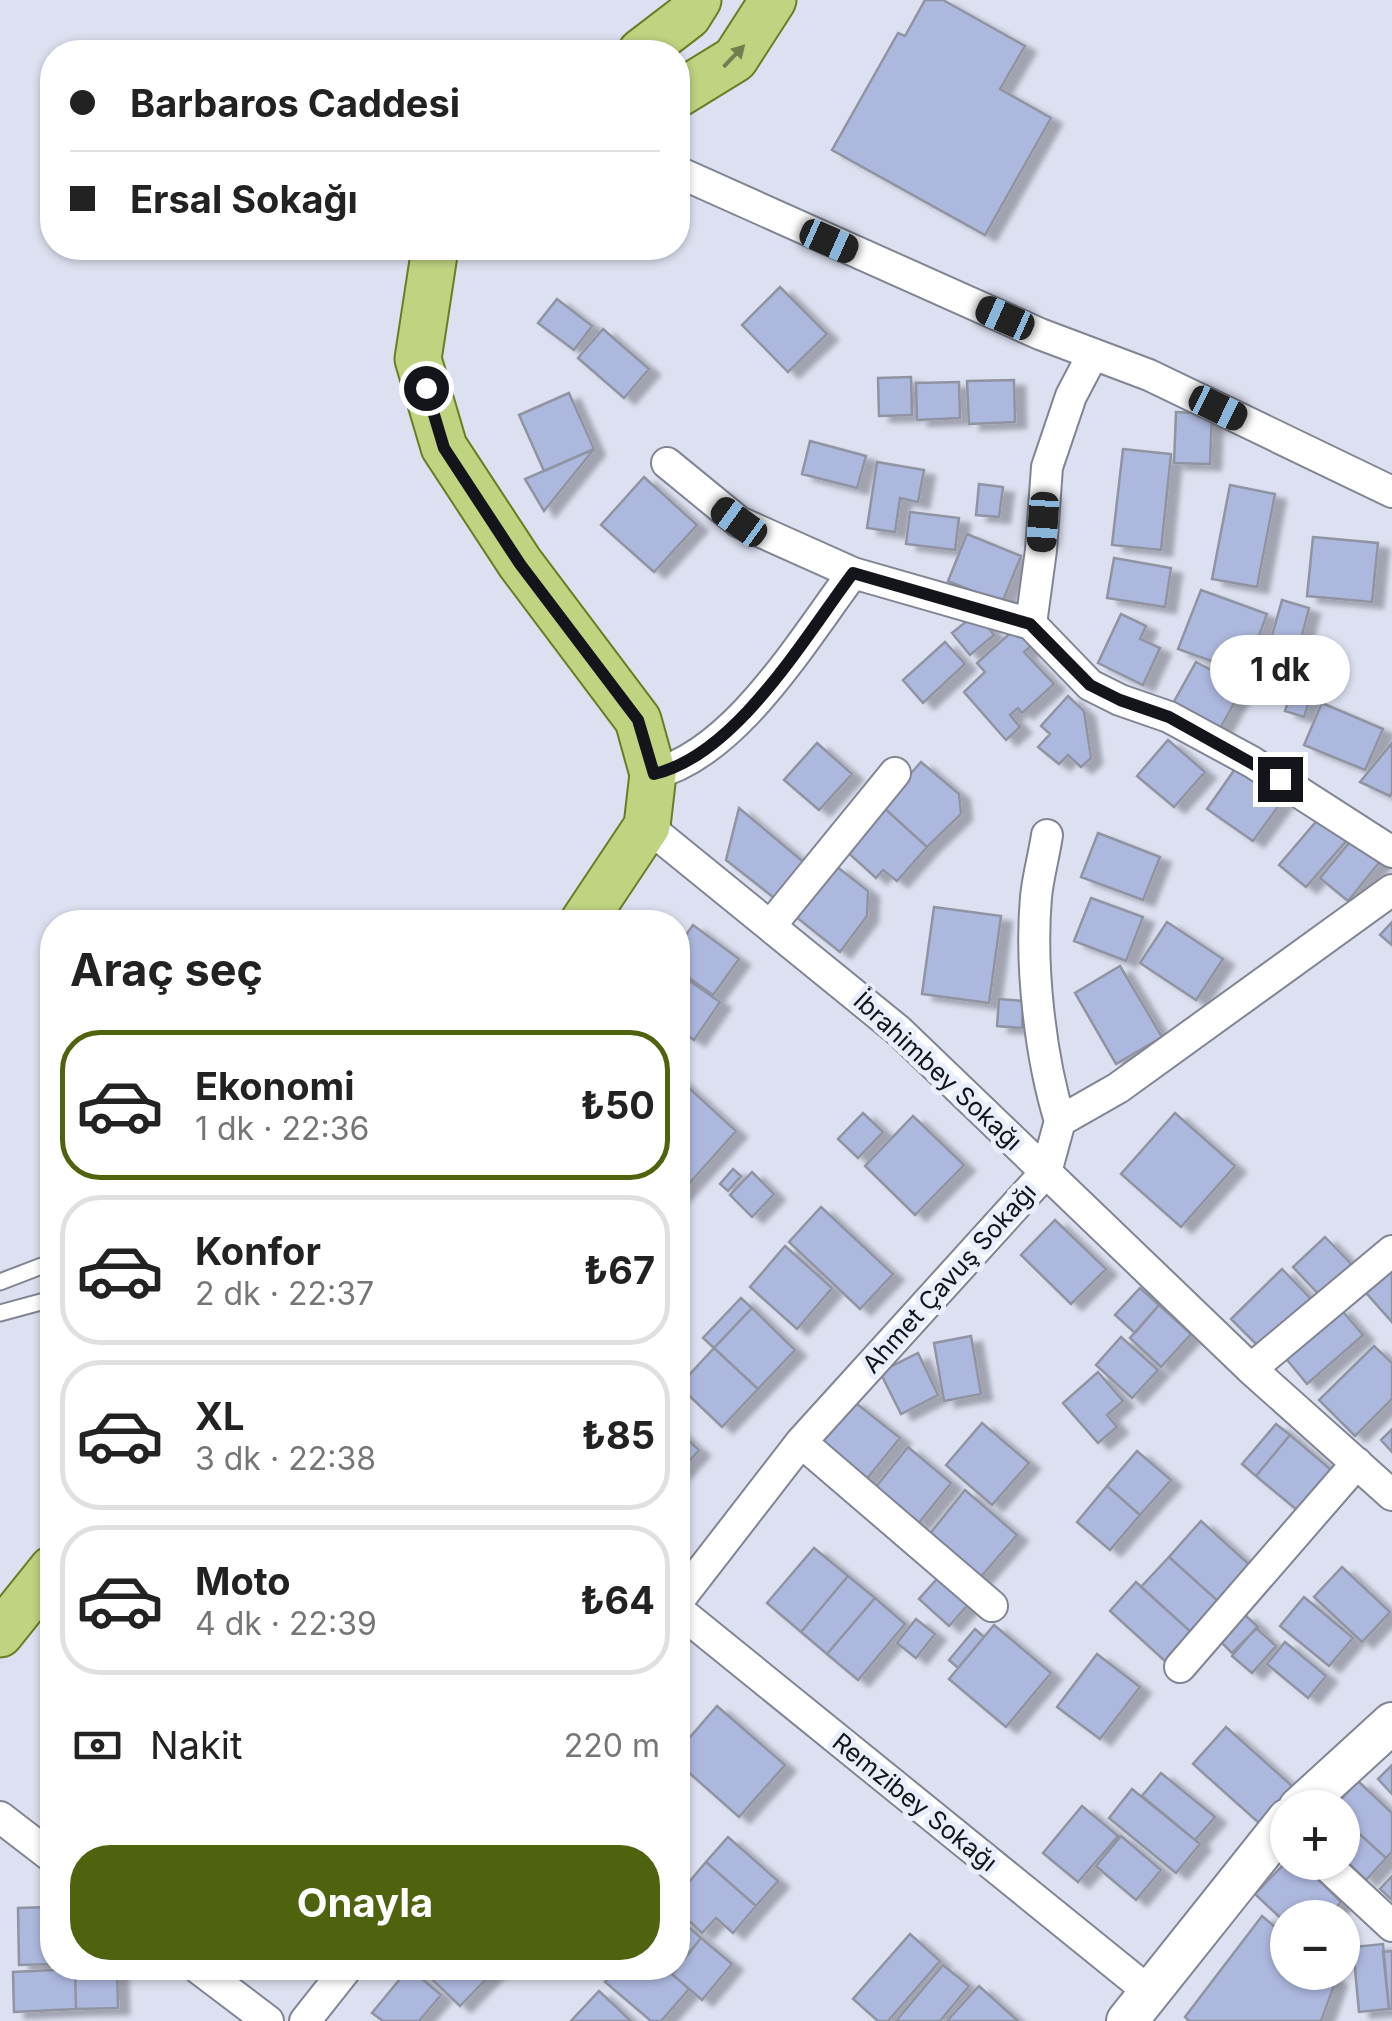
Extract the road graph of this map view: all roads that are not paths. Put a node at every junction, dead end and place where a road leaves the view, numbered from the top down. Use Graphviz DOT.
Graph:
graph roads {
  1 [pos="698,0"];
  2 [pos="773,0"];
  3 [pos="657,40"];
  4 [pos="690,87"];
  5 [pos="690,177"];
  6 [pos="433,260"];
  7 [pos="1093,354"];
  8 [pos="667,462"];
  9 [pos="1392,492"];
  10 [pos="853,573"];
  11 [pos="1030,624"];
  12 [pos="894,773"];
  13 [pos="654,774"];
  14 [pos="647,826"];
  15 [pos="1047,835"];
  16 [pos="1392,852"];
  17 [pos="1392,890"];
  18 [pos="591,910"];
  19 [pos="772,925"];
  20 [pos="1060,1121"];
  21 [pos="1046,1172"];
  22 [pos="1392,1252"];
  23 [pos="40,1267"];
  24 [pos="0,1282"];
  25 [pos="40,1302"];
  26 [pos="0,1313"];
  27 [pos="1251,1369"];
  28 [pos="801,1442"];
  29 [pos="1357,1463"];
  30 [pos="1392,1495"];
  31 [pos="40,1584"];
  32 [pos="690,1585"];
  33 [pos="992,1606"];
  34 [pos="690,1620"];
  35 [pos="0,1634"];
  36 [pos="1180,1668"];
  37 [pos="1392,1723"];
  38 [pos="1321,1790"];
  39 [pos="0,1816"];
  40 [pos="1270,1844"];
  41 [pos="40,1848"];
  42 [pos="1342,1880"];
  43 [pos="1392,1926"];
  44 [pos="214,1980"];
  45 [pos="337,1980"];
  46 [pos="1140,2007"];
  47 [pos="268,2021"];
  48 [pos="305,2021"];
  1 -- 3 [label="main road"];
  4 -- 2 [label="main road, one-way"];
  5 -- 7 [label="street"];
  6 -- 13 [label="main road"];
  7 -- 9 [label="street"];
  7 -- 11 [label="street"];
  8 -- 10 [label="street"];
  10 -- 11 [label="street"];
  10 -- 13 [label="street"];
  11 -- 16 [label="street"];
  12 -- 19 [label="street"];
  13 -- 14 [label="main road"];
  14 -- 18 [label="main road"];
  14 -- 19 [label="street, İbrahimbey Sokağı"];
  15 -- 20 [label="street"];
  17 -- 20 [label="street"];
  19 -- 21 [label="street, İbrahimbey Sokağı"];
  20 -- 21 [label="street, Ahmet Çavuş Sokağı"];
  21 -- 27 [label="street, İbrahimbey Sokağı"];
  21 -- 28 [label="street, Ahmet Çavuş Sokağı"];
  22 -- 27 [label="street"];
  23 -- 24 [label="lane"];
  25 -- 26 [label="lane"];
  27 -- 29 [label="street, İbrahimbey Sokağı"];
  28 -- 32 [label="street, Ahmet Çavuş Sokağı"];
  28 -- 33 [label="street"];
  29 -- 30 [label="street, İbrahimbey Sokağı"];
  29 -- 36 [label="street"];
  31 -- 35 [label="main road"];
  34 -- 46 [label="street, Remzibey Sokağı"];
  37 -- 38 [label="street"];
  39 -- 41 [label="street"];
  40 -- 46 [label="street"];
  42 -- 43 [label="street"];
  44 -- 47 [label="street"];
  45 -- 48 [label="street"];
}
